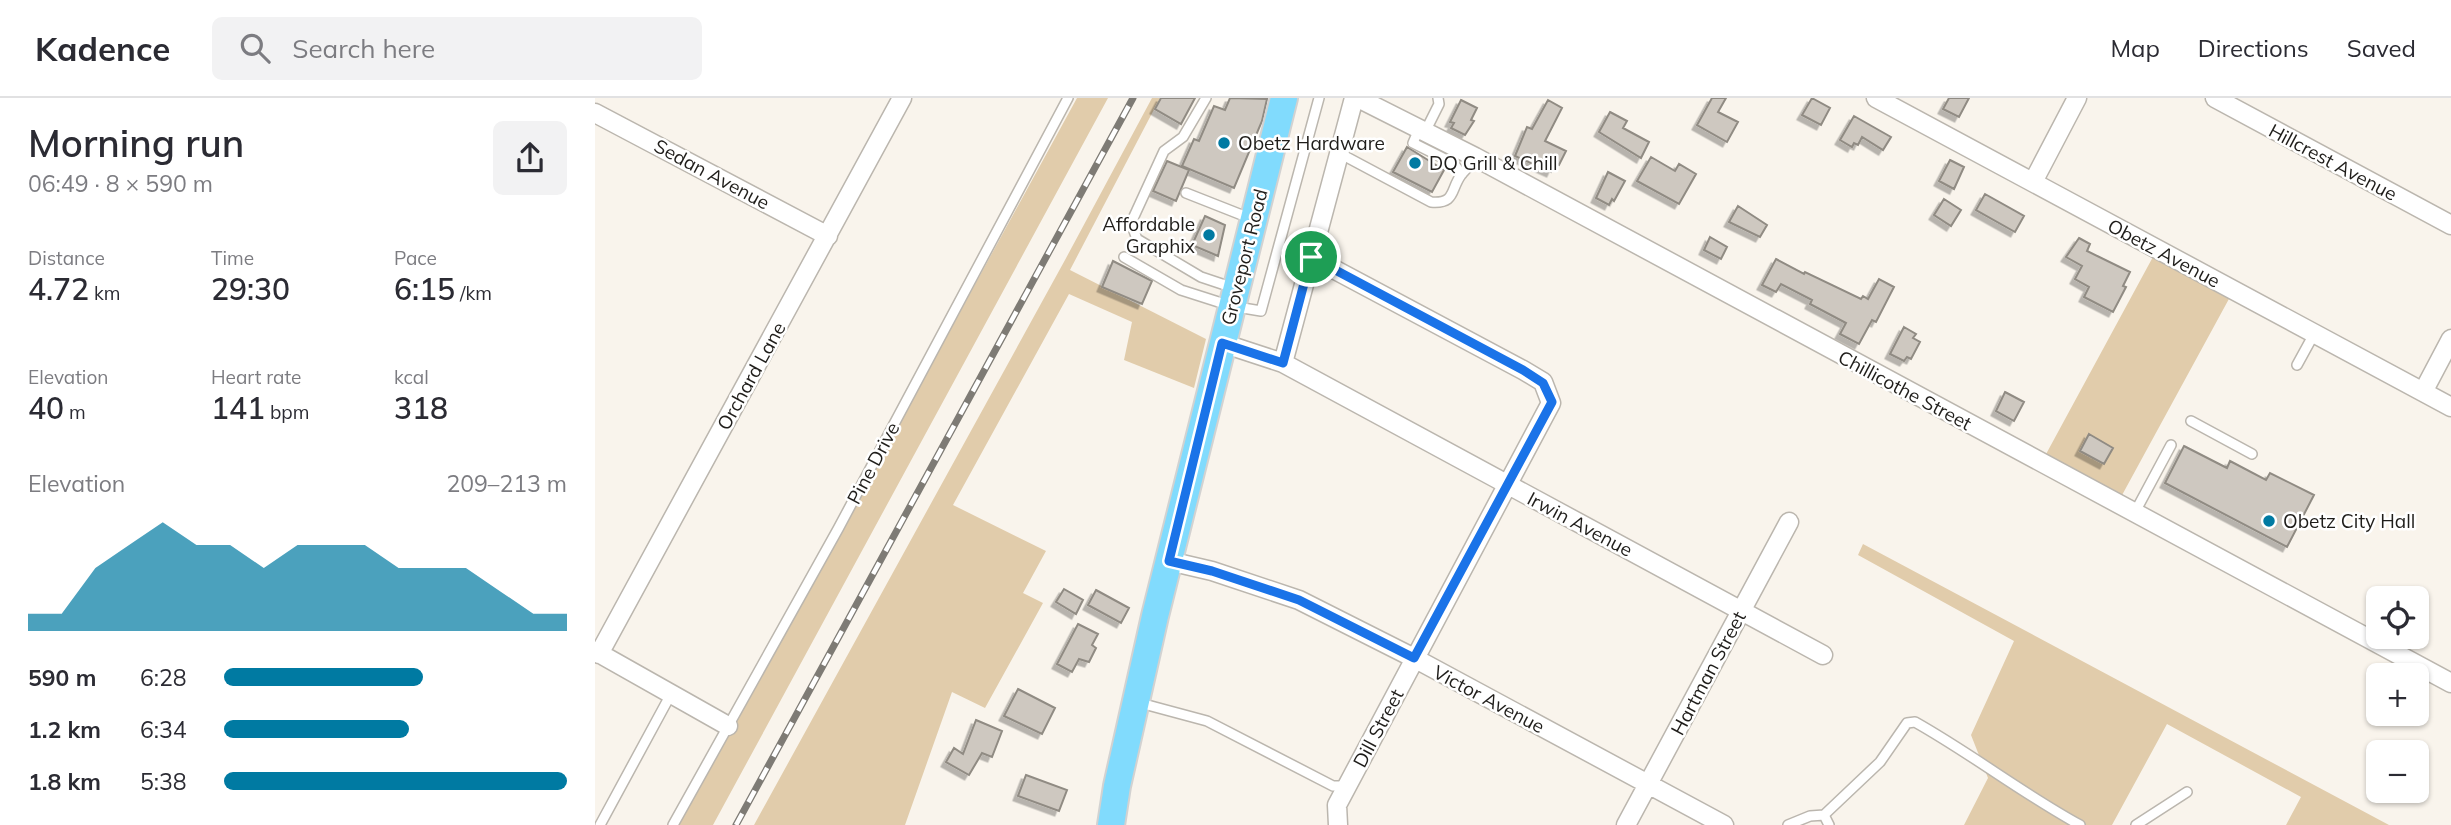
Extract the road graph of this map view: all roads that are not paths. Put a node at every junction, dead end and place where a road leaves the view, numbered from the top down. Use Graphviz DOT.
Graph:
graph roads {
  1 [pos="902,98"];
  2 [pos="1068,98"];
  3 [pos="1206,98"];
  4 [pos="1284,98"];
  5 [pos="1319,98"];
  6 [pos="1356,98"];
  7 [pos="1438,98"];
  8 [pos="1876,98"];
  9 [pos="2077,98"];
  10 [pos="2215,98"];
  11 [pos="595,113"];
  12 [pos="1422,130"];
  13 [pos="1339,153"];
  14 [pos="1475,158"];
  15 [pos="1462,174"];
  16 [pos="2033,182"];
  17 [pos="1186,192"];
  18 [pos="1253,219"];
  19 [pos="2451,225"];
  20 [pos="828,236"];
  21 [pos="1124,257"];
  22 [pos="1311,257"];
  23 [pos="1233,297"];
  24 [pos="2314,334"];
  25 [pos="2451,339"];
  26 [pos="1222,343"];
  27 [pos="1283,363"];
  28 [pos="2297,365"];
  29 [pos="2423,392"];
  30 [pos="2451,407"];
  31 [pos="2191,421"];
  32 [pos="2171,445"];
  33 [pos="2252,454"];
  34 [pos="1507,484"];
  35 [pos="2134,514"];
  36 [pos="1789,522"];
  37 [pos="1169,561"];
  38 [pos="1741,611"];
  39 [pos="597,652"];
  40 [pos="1823,655"];
  41 [pos="1414,658"];
  42 [pos="2451,683"];
  43 [pos="671,694"];
  44 [pos="1135,702"];
  45 [pos="728,726"];
  46 [pos="1648,784"];
  47 [pos="1347,786"];
  48 [pos="2187,792"];
  49 [pos="1824,815"];
  50 [pos="599,821"];
  51 [pos="673,825"];
  52 [pos="1111,825"];
  53 [pos="1338,825"];
  54 [pos="1626,825"];
  55 [pos="1724,825"];
  56 [pos="1788,825"];
  57 [pos="1829,825"];
  58 [pos="2080,825"];
  59 [pos="2136,825"];
  1 -- 20 [label="street, Orchard Lane"];
  2 -- 45 [label="lane, Pine Drive"];
  3 -- 23 [label="lane"];
  4 -- 18 [label="main road, Groveport Road"];
  5 -- 23 [label="lane"];
  6 -- 12 [label="street, Chillicothe Street"];
  6 -- 13 [label="street"];
  7 -- 12 [label="lane"];
  8 -- 16 [label="street, Obetz Avenue"];
  9 -- 16 [label="street"];
  10 -- 19 [label="street, Hillcrest Avenue"];
  11 -- 20 [label="street, Sedan Avenue"];
  12 -- 14 [label="street, Chillicothe Street"];
  12 -- 15 [label="lane"];
  13 -- 15 [label="lane"];
  13 -- 22 [label="street"];
  14 -- 15 [label="lane"];
  14 -- 35 [label="street, Chillicothe Street"];
  16 -- 24 [label="street, Obetz Avenue"];
  17 -- 18 [label="lane"];
  18 -- 23 [label="main road, Groveport Road"];
  20 -- 39 [label="street, Orchard Lane"];
  21 -- 23 [label="lane"];
  22 -- 27 [label="street"];
  22 -- 34 [label="street, Dill Street"];
  23 -- 26 [label="main road, Groveport Road"];
  24 -- 28 [label="lane"];
  24 -- 29 [label="street, Obetz Avenue"];
  25 -- 29 [label="street"];
  26 -- 27 [label="street, Irwin Avenue"];
  26 -- 37 [label="main road, Groveport Road"];
  27 -- 34 [label="street, Irwin Avenue"];
  29 -- 30 [label="street, Obetz Avenue"];
  31 -- 33 [label="lane"];
  32 -- 35 [label="lane"];
  34 -- 38 [label="street, Irwin Avenue"];
  34 -- 41 [label="street, Dill Street"];
  35 -- 42 [label="street, Chillicothe Street"];
  36 -- 38 [label="street, Hartman Street"];
  37 -- 41 [label="street, Victor Avenue"];
  37 -- 44 [label="main road, Groveport Road"];
  38 -- 40 [label="street, Irwin Avenue"];
  38 -- 46 [label="street, Hartman Street"];
  39 -- 43 [label="street"];
  41 -- 46 [label="street, Victor Avenue"];
  41 -- 47 [label="street, Dill Street"];
  43 -- 45 [label="street"];
  43 -- 50 [label="lane"];
  44 -- 47 [label="lane"];
  44 -- 52 [label="main road, Groveport Road"];
  45 -- 51 [label="lane, Pine Drive"];
  46 -- 54 [label="street, Hartman Street"];
  46 -- 55 [label="street, Victor Avenue"];
  47 -- 53 [label="street, Dill Street"];
  48 -- 59 [label="lane"];
  49 -- 56 [label="lane"];
  49 -- 57 [label="lane"];
  49 -- 58 [label="lane"];
}
